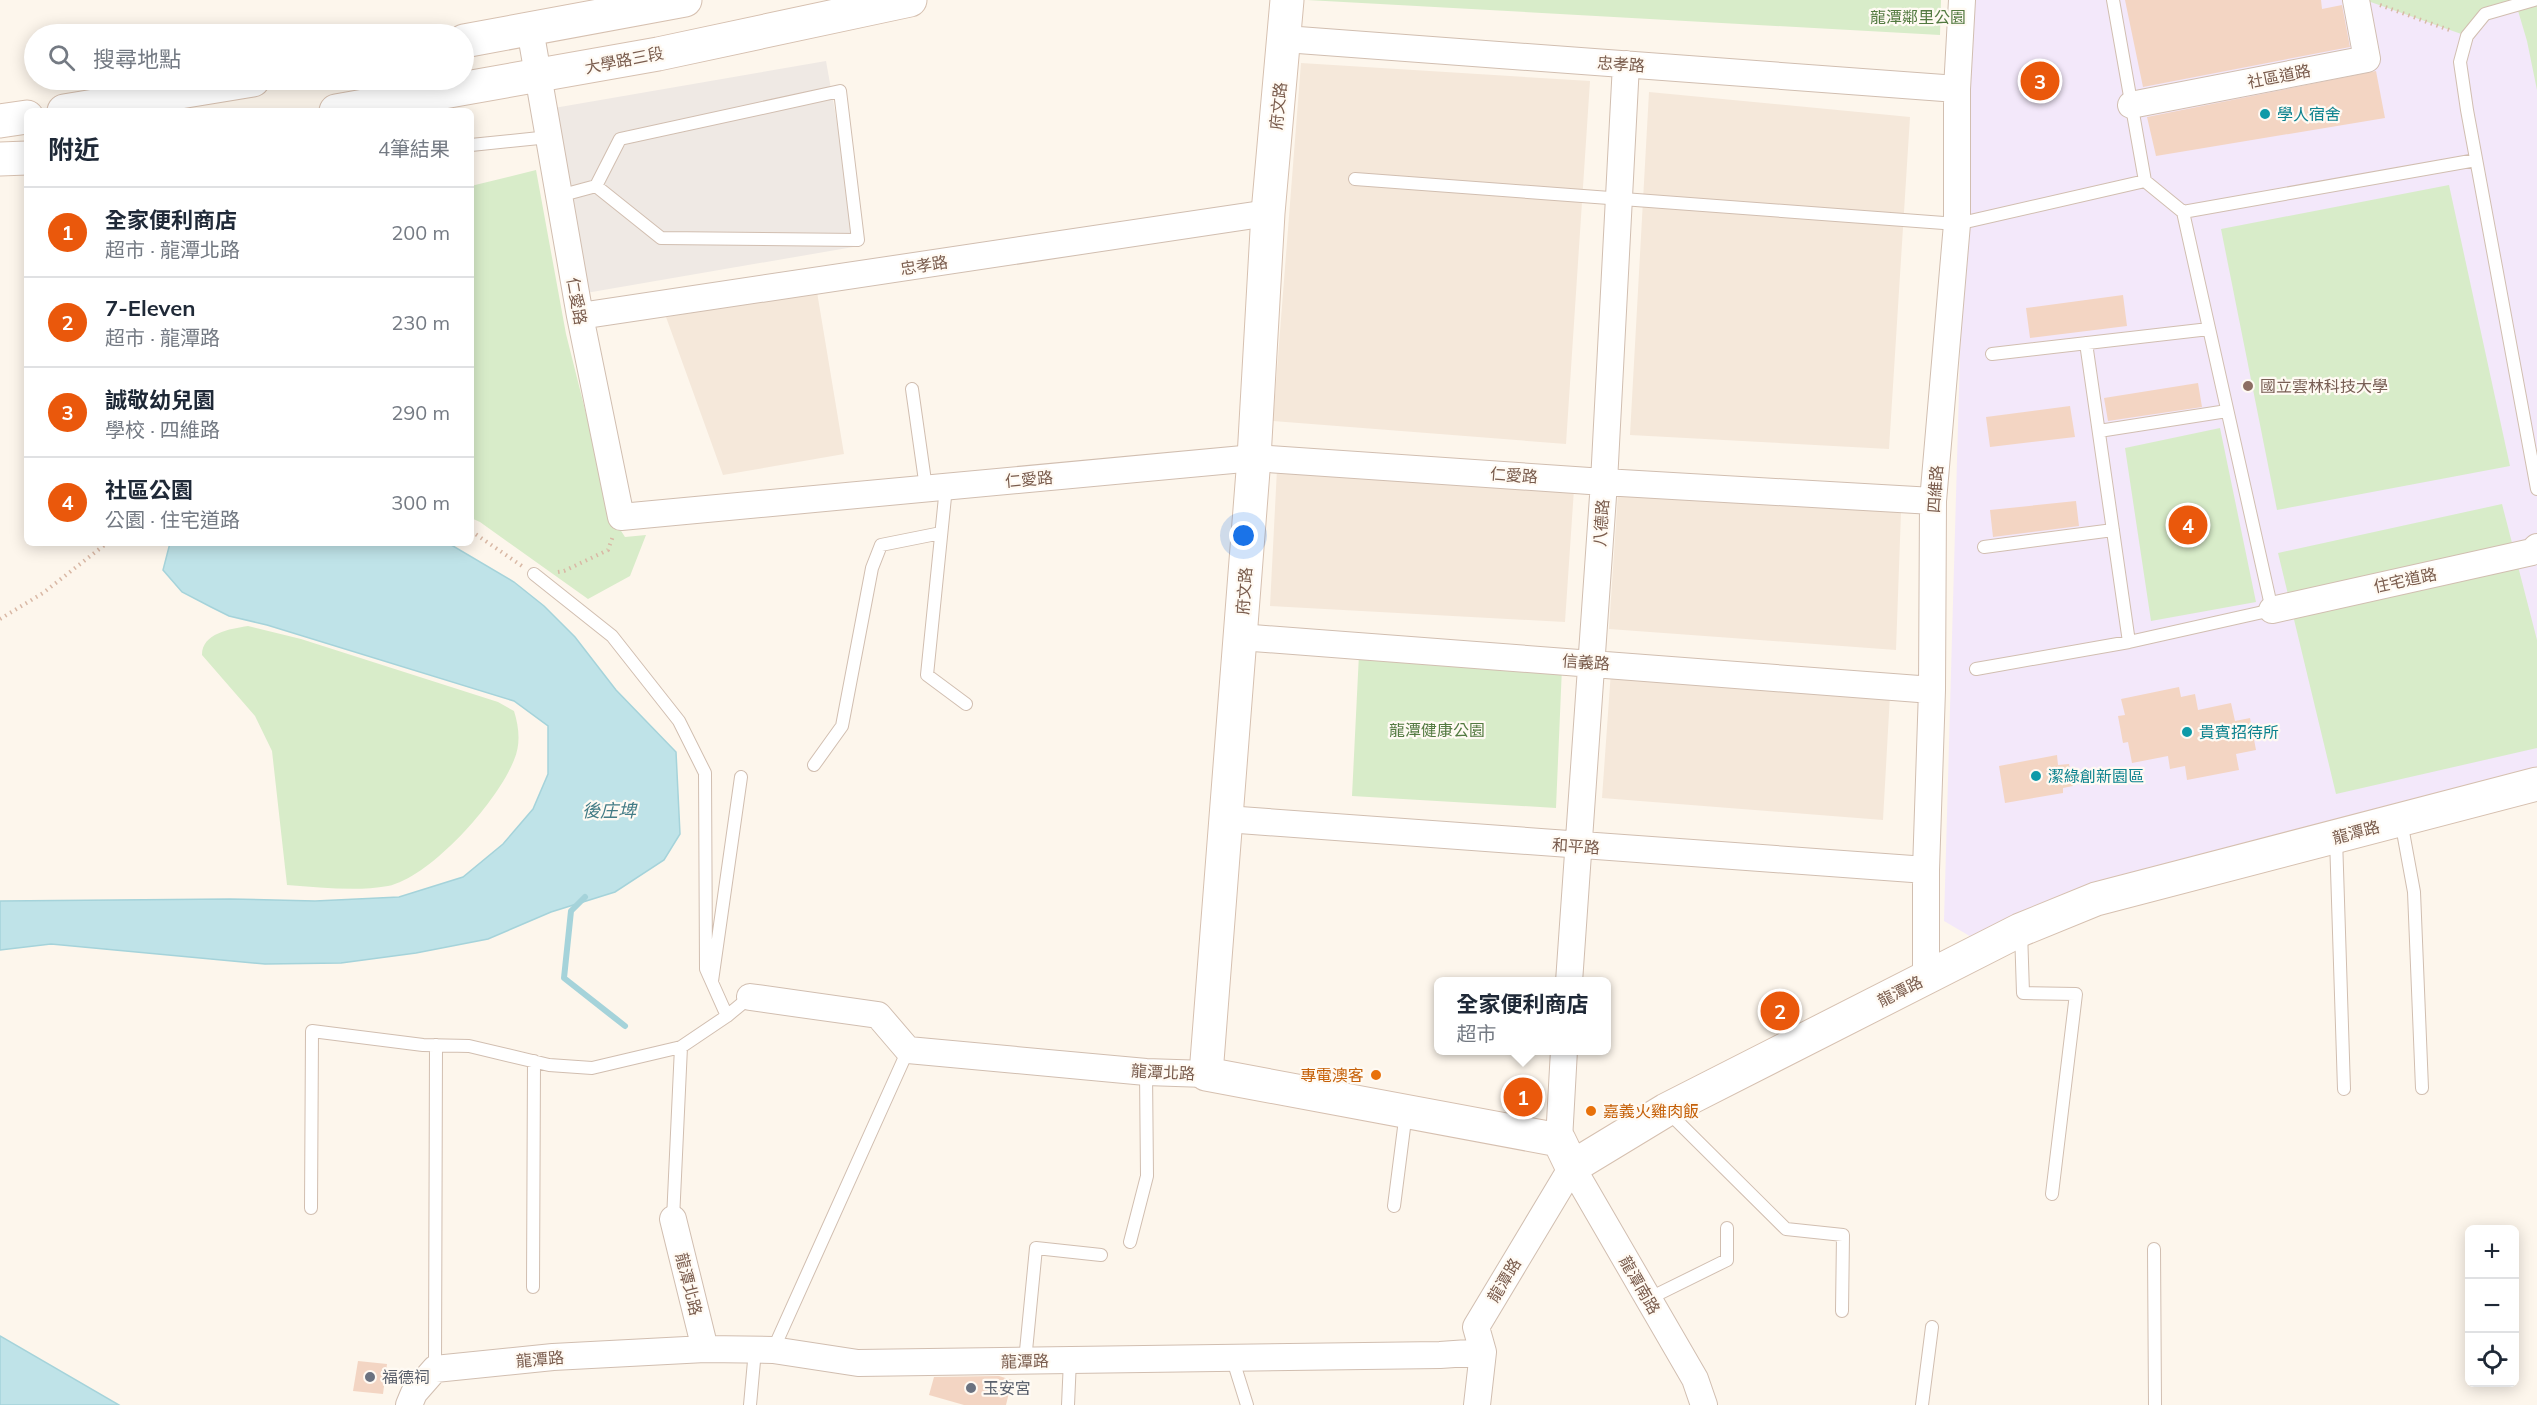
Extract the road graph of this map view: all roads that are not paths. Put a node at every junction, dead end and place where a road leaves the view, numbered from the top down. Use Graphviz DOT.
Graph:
graph roads {
  1 [pos="685,0"];
  2 [pos="910,0"];
  3 [pos="1287,0"];
  4 [pos="1962,0"];
  5 [pos="2113,0"];
  6 [pos="2534,0"];
  7 [pos="2365,2"];
  8 [pos="577,10"];
  9 [pos="530,29"];
  10 [pos="474,39"];
  11 [pos="1285,39"];
  12 [pos="1626,64"];
  13 [pos="538,76"];
  14 [pos="1958,89"];
  15 [pos="192,90"];
  16 [pos="473,90"];
  17 [pos="474,90"];
  18 [pos="2132,105"];
  19 [pos="394,107"];
  20 [pos="82,108"];
  21 [pos="24,117"];
  22 [pos="0,121"];
  23 [pos="549,137"];
  24 [pos="474,145"];
  25 [pos="24,158"];
  26 [pos="0,159"];
  27 [pos="2476,160"];
  28 [pos="1355,179"];
  29 [pos="2145,181"];
  30 [pos="596,186"];
  31 [pos="559,196"];
  32 [pos="1619,197"];
  33 [pos="2183,212"];
  34 [pos="1268,213"];
  35 [pos="1958,224"];
  36 [pos="580,316"];
  37 [pos="2209,329"];
  38 [pos="2086,343"];
  39 [pos="1992,354"];
  40 [pos="912,389"];
  41 [pos="2227,411"];
  42 [pos="2099,431"];
  43 [pos="1254,458"];
  44 [pos="1604,482"];
  45 [pos="936,487"];
  46 [pos="2537,489"];
  47 [pos="1933,501"];
  48 [pos="2113,530"];
  49 [pos="941,533"];
  50 [pos="1984,547"];
  51 [pos="2537,547"];
  52 [pos="534,574"];
  53 [pos="2272,609"];
  54 [pos="1240,637"];
  55 [pos="2129,642"];
  56 [pos="1590,663"];
  57 [pos="1976,669"];
  58 [pos="1932,690"];
  59 [pos="966,704"];
  60 [pos="814,765"];
  61 [pos="741,777"];
  62 [pos="2537,784"];
  63 [pos="1226,819"];
  64 [pos="2401,820"];
  65 [pos="2336,837"];
  66 [pos="1578,847"];
  67 [pos="1926,870"];
  68 [pos="2020,930"];
  69 [pos="1569,977"];
  70 [pos="1926,978"];
  71 [pos="712,982"];
  72 [pos="750,996"];
  73 [pos="727,1016"];
  74 [pos="436,1045"];
  75 [pos="681,1047"];
  76 [pos="908,1050"];
  77 [pos="1564,1055"];
  78 [pos="534,1061"];
  79 [pos="1146,1072"];
  80 [pos="1206,1074"];
  81 [pos="2422,1088"];
  82 [pos="2344,1089"];
  83 [pos="1666,1110"];
  84 [pos="1406,1112"];
  85 [pos="1565,1153"];
  86 [pos="2052,1194"];
  87 [pos="1394,1206"];
  88 [pos="311,1208"];
  89 [pos="673,1219"];
  90 [pos="1727,1228"];
  91 [pos="1130,1242"];
  92 [pos="2154,1249"];
  93 [pos="1101,1255"];
  94 [pos="533,1287"];
  95 [pos="1648,1299"];
  96 [pos="1842,1311"];
  97 [pos="1932,1327"];
  98 [pos="705,1349"];
  99 [pos="764,1350"];
  100 [pos="1483,1352"];
  101 [pos="1232,1357"];
  102 [pos="1070,1360"];
  103 [pos="1025,1361"];
  104 [pos="435,1368"];
  105 [pos="409,1405"];
  106 [pos="750,1405"];
  107 [pos="1068,1405"];
  108 [pos="1247,1405"];
  109 [pos="1477,1405"];
  110 [pos="1704,1405"];
  111 [pos="1922,1405"];
  112 [pos="2155,1405"];
  1 -- 8 [label="street"];
  2 -- 13 [label="street, 大學路三段"];
  3 -- 11 [label="street, 府文路"];
  4 -- 14 [label="street, 四維路"];
  5 -- 18 [label="lane"];
  6 -- 27 [label="lane"];
  7 -- 18 [label="street, 社區道路"];
  8 -- 9 [label="street"];
  9 -- 10 [label="street"];
  9 -- 13 [label="street, 仁愛路"];
  11 -- 12 [label="street, 忠孝路"];
  11 -- 34 [label="street, 府文路"];
  12 -- 14 [label="street, 忠孝路"];
  12 -- 32 [label="street, 八德路"];
  13 -- 17 [label="street, 大學路三段"];
  13 -- 23 [label="street, 仁愛路"];
  14 -- 35 [label="street, 四維路"];
  15 -- 20 [label="street"];
  16 -- 19 [label="street, 大學路三段"];
  18 -- 29 [label="lane"];
  21 -- 22 [label="street"];
  23 -- 24 [label="lane"];
  23 -- 31 [label="street, 仁愛路"];
  25 -- 26 [label="street"];
  27 -- 33 [label="lane"];
  27 -- 46 [label="lane"];
  28 -- 32 [label="lane"];
  29 -- 33 [label="lane"];
  29 -- 35 [label="lane"];
  30 -- 30 [label="lane"];
  30 -- 31 [label="lane"];
  31 -- 36 [label="street, 仁愛路"];
  32 -- 35 [label="lane"];
  32 -- 44 [label="street, 八德路"];
  33 -- 37 [label="lane"];
  34 -- 36 [label="street, 忠孝路"];
  34 -- 43 [label="street, 府文路"];
  35 -- 47 [label="street, 四維路"];
  36 -- 45 [label="street, 仁愛路"];
  37 -- 38 [label="lane"];
  37 -- 41 [label="lane"];
  38 -- 39 [label="lane"];
  38 -- 42 [label="lane"];
  40 -- 45 [label="lane"];
  41 -- 42 [label="lane"];
  41 -- 53 [label="lane"];
  42 -- 48 [label="lane"];
  43 -- 44 [label="street, 仁愛路"];
  43 -- 45 [label="street, 仁愛路"];
  43 -- 54 [label="street, 府文路"];
  44 -- 47 [label="street, 仁愛路"];
  44 -- 56 [label="street, 八德路"];
  45 -- 49 [label="lane"];
  47 -- 58 [label="street, 四維路"];
  48 -- 50 [label="lane"];
  48 -- 55 [label="lane"];
  49 -- 59 [label="lane"];
  49 -- 60 [label="lane"];
  51 -- 53 [label="street, 住宅道路"];
  52 -- 71 [label="lane"];
  53 -- 55 [label="lane"];
  54 -- 56 [label="street, 信義路"];
  54 -- 63 [label="street, 府文路"];
  55 -- 57 [label="lane"];
  56 -- 58 [label="street, 信義路"];
  56 -- 66 [label="street, 八德路"];
  58 -- 67 [label="street, 四維路"];
  61 -- 71 [label="lane"];
  62 -- 64 [label="street, 龍潭路"];
  63 -- 66 [label="street, 和平路"];
  63 -- 80 [label="street, 府文路"];
  64 -- 65 [label="street, 龍潭路"];
  64 -- 81 [label="lane"];
  65 -- 68 [label="street, 龍潭路"];
  65 -- 82 [label="lane"];
  66 -- 67 [label="street, 和平路"];
  66 -- 69 [label="street, 八德路"];
  67 -- 70 [label="street, 四維路"];
  68 -- 70 [label="street, 龍潭路"];
  68 -- 86 [label="lane"];
  70 -- 83 [label="street, 龍潭路"];
  71 -- 73 [label="lane"];
  72 -- 73 [label="lane"];
  72 -- 76 [label="street"];
  73 -- 75 [label="lane"];
  74 -- 78 [label="lane"];
  74 -- 88 [label="lane"];
  74 -- 104 [label="lane"];
  75 -- 78 [label="lane"];
  75 -- 89 [label="lane"];
  76 -- 79 [label="street, 龍潭北路"];
  76 -- 99 [label="lane"];
  77 -- 85 [label="street"];
  78 -- 94 [label="lane"];
  79 -- 80 [label="street, 龍潭北路"];
  79 -- 91 [label="lane"];
  80 -- 84 [label="street, 龍潭北路"];
  83 -- 85 [label="street, 龍潭路"];
  83 -- 96 [label="lane"];
  84 -- 85 [label="street, 龍潭北路"];
  84 -- 87 [label="lane"];
  85 -- 95 [label="street, 龍潭南路"];
  85 -- 100 [label="street, 龍潭路"];
  89 -- 98 [label="street, 龍潭北路"];
  90 -- 95 [label="lane"];
  92 -- 112 [label="lane"];
  93 -- 103 [label="lane"];
  95 -- 110 [label="street, 龍潭南路"];
  97 -- 111 [label="lane"];
  98 -- 99 [label="street, 龍潭路"];
  98 -- 104 [label="street, 龍潭路"];
  99 -- 103 [label="street, 龍潭路"];
  99 -- 106 [label="lane"];
  100 -- 101 [label="street, 龍潭路"];
  100 -- 109 [label="street"];
  101 -- 102 [label="street, 龍潭路"];
  101 -- 108 [label="lane"];
  102 -- 103 [label="street, 龍潭路"];
  102 -- 107 [label="lane"];
  104 -- 105 [label="street"];
}
